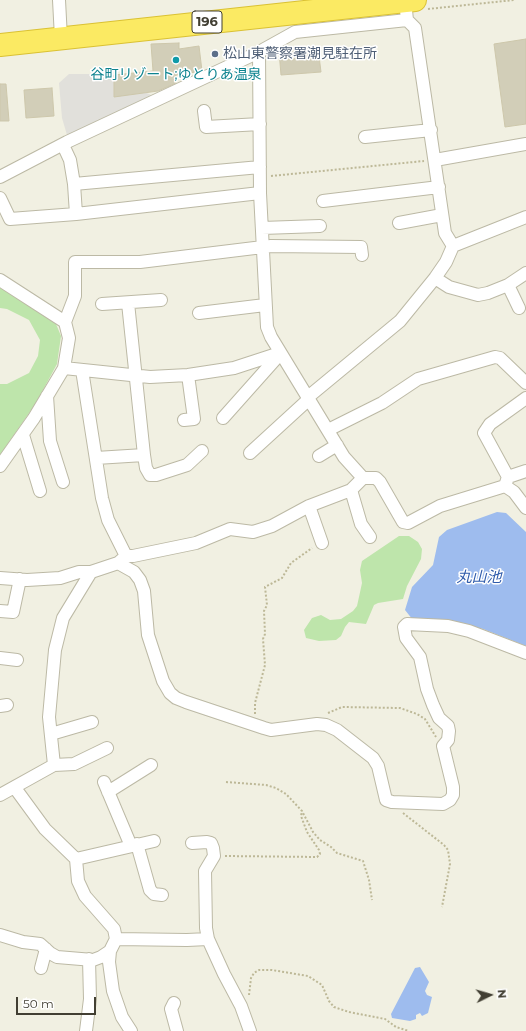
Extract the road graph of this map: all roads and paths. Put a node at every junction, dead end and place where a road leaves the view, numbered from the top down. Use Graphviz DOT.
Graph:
graph roads {
  1 [pos="59,0"];
  2 [pos="408,5"];
  3 [pos="292,15"];
  4 [pos="0,30"];
  5 [pos="61,31"];
  6 [pos="0,45"];
  7 [pos="259,52"];
  8 [pos="204,111"];
  9 [pos="260,124"];
  10 [pos="431,130"];
  11 [pos="365,137"];
  12 [pos="526,144"];
  13 [pos="63,145"];
  14 [pos="435,160"];
  15 [pos="260,172"];
  16 [pos="0,177"];
  17 [pos="74,184"];
  18 [pos="439,187"];
  19 [pos="260,193"];
  20 [pos="0,198"];
  21 [pos="323,201"];
  22 [pos="76,214"];
  23 [pos="442,215"];
  24 [pos="526,217"];
  25 [pos="399,223"];
  26 [pos="320,226"];
  27 [pos="262,228"];
  28 [pos="454,246"];
  29 [pos="262,247"];
  30 [pos="362,255"];
  31 [pos="526,273"];
  32 [pos="435,278"];
  33 [pos="0,280"];
  34 [pos="508,285"];
  35 [pos="160,300"];
  36 [pos="128,303"];
  37 [pos="102,304"];
  38 [pos="265,305"];
  39 [pos="519,308"];
  40 [pos="199,313"];
  41 [pos="65,322"];
  42 [pos="280,353"];
  43 [pos="64,368"];
  44 [pos="82,370"];
  45 [pos="134,375"];
  46 [pos="188,375"];
  47 [pos="526,383"];
  48 [pos="48,396"];
  49 [pos="309,398"];
  50 [pos="526,398"];
  51 [pos="223,418"];
  52 [pos="184,420"];
  53 [pos="328,430"];
  54 [pos="22,435"];
  55 [pos="337,445"];
  56 [pos="202,450"];
  57 [pos="250,453"];
  58 [pos="144,455"];
  59 [pos="319,456"];
  60 [pos="96,458"];
  61 [pos="0,466"];
  62 [pos="526,471"];
  63 [pos="363,478"];
  64 [pos="506,481"];
  65 [pos="63,482"];
  66 [pos="40,490"];
  67 [pos="351,490"];
  68 [pos="309,506"];
  69 [pos="526,508"];
  70 [pos="370,537"];
  71 [pos="322,542"];
  72 [pos="122,559"];
  73 [pos="91,572"];
  74 [pos="0,578"];
  75 [pos="20,579"];
  76 [pos="0,611"];
  77 [pos="526,653"];
  78 [pos="0,658"];
  79 [pos="17,660"];
  80 [pos="92,722"];
  81 [pos="316,724"];
  82 [pos="255,725"];
  83 [pos="51,734"];
  84 [pos="443,746"];
  85 [pos="108,748"];
  86 [pos="54,765"];
  87 [pos="151,765"];
  88 [pos="226,782"];
  89 [pos="15,788"];
  90 [pos="0,795"];
  91 [pos="386,800"];
  92 [pos="302,811"];
  93 [pos="154,841"];
  94 [pos="192,843"];
  95 [pos="134,845"];
  96 [pos="214,856"];
  97 [pos="76,859"];
  98 [pos="162,895"];
  99 [pos="372,900"];
  100 [pos="442,907"];
  101 [pos="0,935"];
  102 [pos="116,939"];
  103 [pos="208,939"];
  104 [pos="46,949"];
  105 [pos="110,951"];
  106 [pos="89,959"];
  107 [pos="41,968"];
  108 [pos="174,1003"];
  109 [pos="241,1006"];
  110 [pos="86,1031"];
  111 [pos="131,1031"];
  112 [pos="177,1031"];
  113 [pos="250,1031"];
  114 [pos="409,1031"];
  1 -- 5 [label="street"];
  2 -- 3 [label="highway, 196"];
  2 -- 10 [label="street"];
  3 -- 5 [label="highway, 196"];
  3 -- 7 [label="street"];
  4 -- 5 [label="highway, 196"];
  5 -- 6 [label="highway, 196"];
  7 -- 9 [label="street"];
  7 -- 13 [label="street"];
  8 -- 9 [label="street"];
  9 -- 15 [label="street"];
  10 -- 11 [label="street"];
  10 -- 14 [label="street"];
  12 -- 14 [label="street"];
  13 -- 16 [label="street"];
  13 -- 17 [label="street"];
  14 -- 15 [label="path"];
  14 -- 18 [label="street"];
  15 -- 17 [label="street"];
  15 -- 19 [label="street"];
  17 -- 22 [label="street"];
  18 -- 21 [label="street"];
  18 -- 23 [label="street"];
  19 -- 22 [label="street"];
  19 -- 27 [label="street"];
  20 -- 22 [label="street"];
  23 -- 25 [label="street"];
  23 -- 28 [label="street"];
  24 -- 28 [label="street"];
  26 -- 27 [label="street"];
  27 -- 29 [label="street"];
  28 -- 32 [label="street"];
  29 -- 30 [label="street"];
  29 -- 38 [label="street"];
  29 -- 41 [label="street"];
  31 -- 34 [label="street"];
  32 -- 34 [label="street"];
  32 -- 49 [label="street"];
  33 -- 41 [label="street"];
  34 -- 39 [label="street"];
  35 -- 36 [label="street"];
  36 -- 37 [label="street"];
  36 -- 45 [label="street"];
  38 -- 40 [label="street"];
  38 -- 42 [label="street"];
  41 -- 43 [label="street"];
  42 -- 46 [label="street"];
  42 -- 49 [label="street"];
  42 -- 51 [label="street"];
  43 -- 44 [label="street"];
  43 -- 48 [label="street"];
  44 -- 45 [label="street"];
  44 -- 60 [label="street"];
  45 -- 46 [label="street"];
  45 -- 58 [label="street"];
  46 -- 52 [label="street"];
  47 -- 53 [label="street"];
  48 -- 54 [label="street"];
  48 -- 65 [label="street"];
  49 -- 53 [label="street"];
  49 -- 57 [label="street"];
  50 -- 64 [label="street"];
  53 -- 55 [label="street"];
  54 -- 61 [label="street"];
  54 -- 66 [label="street"];
  55 -- 59 [label="street"];
  55 -- 63 [label="street"];
  56 -- 58 [label="street"];
  58 -- 60 [label="street"];
  60 -- 72 [label="street"];
  62 -- 64 [label="street"];
  63 -- 64 [label="street"];
  63 -- 67 [label="street"];
  64 -- 69 [label="street"];
  67 -- 68 [label="street"];
  67 -- 70 [label="street"];
  68 -- 71 [label="street"];
  68 -- 72 [label="street"];
  71 -- 82 [label="path"];
  72 -- 73 [label="street"];
  72 -- 82 [label="street"];
  73 -- 75 [label="street"];
  73 -- 83 [label="street"];
  74 -- 75 [label="street"];
  75 -- 76 [label="street"];
  77 -- 84 [label="street"];
  78 -- 79 [label="street"];
  80 -- 83 [label="street"];
  81 -- 82 [label="street"];
  81 -- 84 [label="path"];
  81 -- 91 [label="street"];
  83 -- 86 [label="street"];
  84 -- 91 [label="street"];
  85 -- 86 [label="street"];
  86 -- 89 [label="street"];
  87 -- 95 [label="street"];
  88 -- 92 [label="path"];
  89 -- 90 [label="street"];
  89 -- 97 [label="street"];
  91 -- 100 [label="path"];
  92 -- 96 [label="path"];
  92 -- 99 [label="path"];
  93 -- 95 [label="street"];
  94 -- 96 [label="street"];
  95 -- 97 [label="street"];
  95 -- 98 [label="street"];
  96 -- 103 [label="street"];
  97 -- 102 [label="street"];
  101 -- 104 [label="street"];
  102 -- 103 [label="street"];
  102 -- 105 [label="street"];
  103 -- 109 [label="street"];
  104 -- 106 [label="street"];
  104 -- 107 [label="street"];
  105 -- 106 [label="street"];
  105 -- 111 [label="street"];
  106 -- 110 [label="street"];
  108 -- 112 [label="street"];
  109 -- 113 [label="street"];
  109 -- 114 [label="path"];
}
